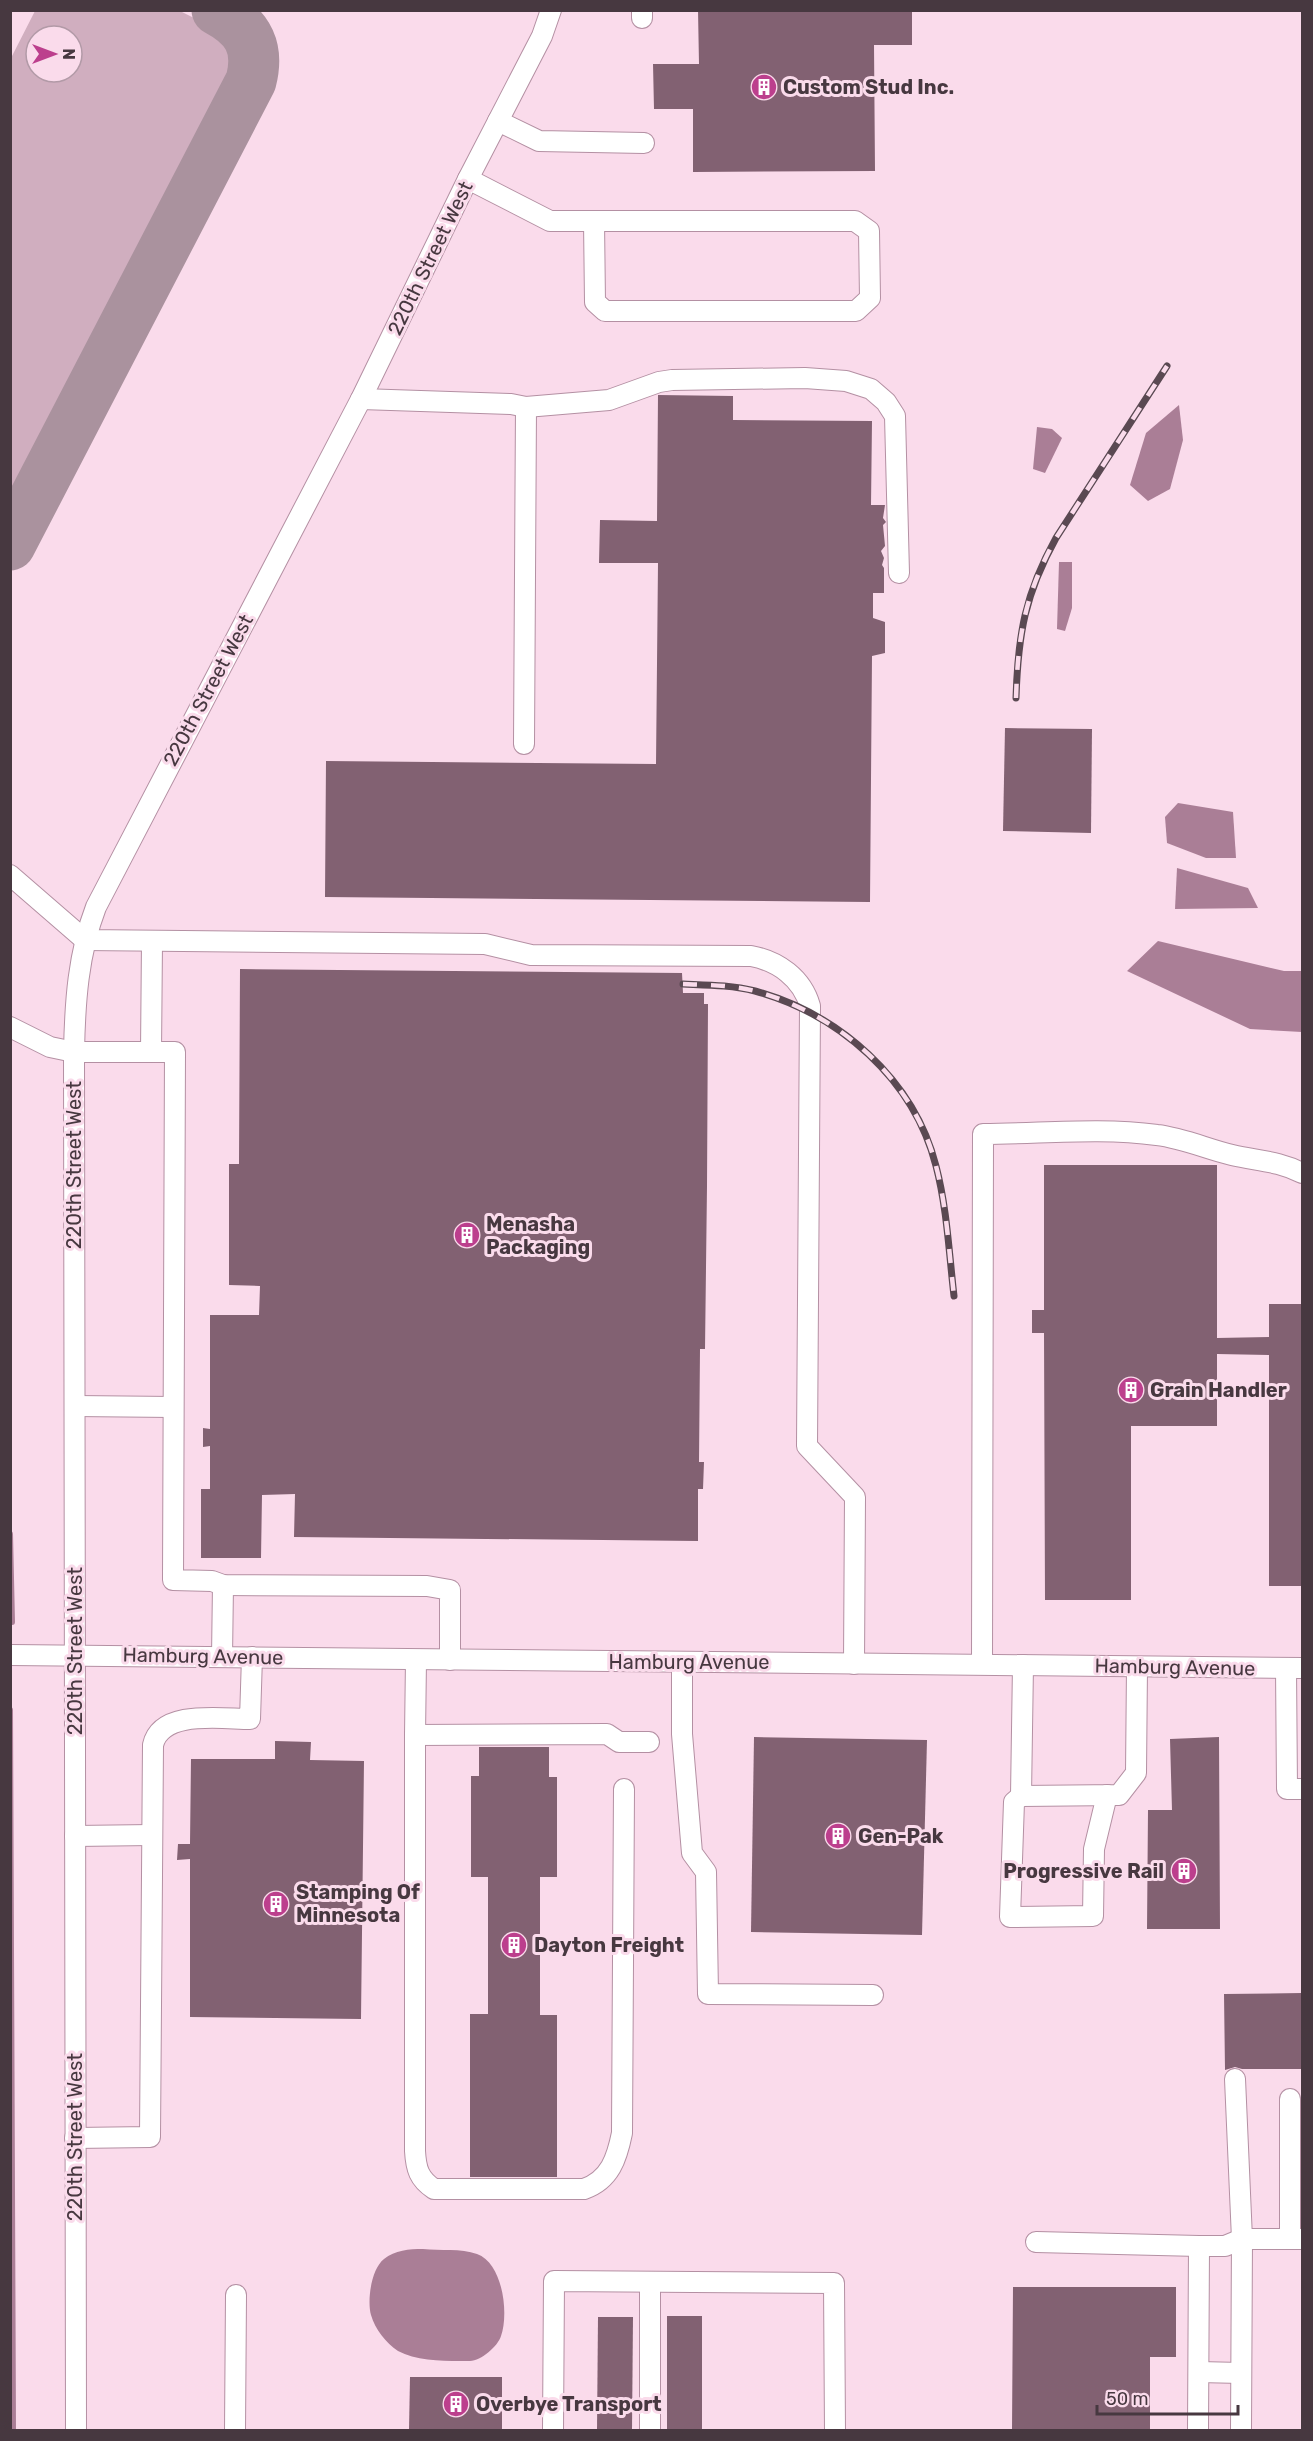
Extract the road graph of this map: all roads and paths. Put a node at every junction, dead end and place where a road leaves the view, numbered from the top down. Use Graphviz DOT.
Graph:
graph roads {
  1 [pos="551,10"];
  2 [pos="498,121"];
  3 [pos="644,143"];
  4 [pos="468,179"];
  5 [pos="594,221"];
  6 [pos="362,399"];
  7 [pos="526,407"];
  8 [pos="899,573"];
  9 [pos="524,744"];
  10 [pos="10,875"];
  11 [pos="85,940"];
  12 [pos="152,942"];
  13 [pos="10,1027"];
  14 [pos="74,1052"];
  15 [pos="151,1052"];
  16 [pos="1302,1173"];
  17 [pos="75,1406"];
  18 [pos="173,1407"];
  19 [pos="224,1585"];
  20 [pos="10,1655"];
  21 [pos="75,1655"];
  22 [pos="222,1657"];
  23 [pos="252,1657"];
  24 [pos="416,1660"];
  25 [pos="450,1660"];
  26 [pos="682,1663"];
  27 [pos="854,1664"];
  28 [pos="982,1664"];
  29 [pos="1023,1665"];
  30 [pos="1137,1667"];
  31 [pos="1294,1668"];
  32 [pos="415,1735"];
  33 [pos="649,1742"];
  34 [pos="624,1789"];
  35 [pos="1302,1789"];
  36 [pos="1107,1795"];
  37 [pos="1021,1796"];
  38 [pos="75,1836"];
  39 [pos="152,1836"];
  40 [pos="873,1995"];
  41 [pos="1235,2079"];
  42 [pos="1290,2099"];
  43 [pos="75,2138"];
  44 [pos="1296,2238"];
  45 [pos="1242,2239"];
  46 [pos="1036,2242"];
  47 [pos="1199,2246"];
  48 [pos="650,2282"];
  49 [pos="236,2295"];
  50 [pos="1199,2372"];
  51 [pos="1242,2373"];
  52 [pos="76,2430"];
  53 [pos="235,2430"];
  54 [pos="553,2430"];
  55 [pos="650,2430"];
  56 [pos="836,2430"];
  57 [pos="1197,2430"];
  58 [pos="1241,2430"];
  1 -- 2 [label="street, 220th Street West"];
  2 -- 3 [label="street"];
  2 -- 4 [label="street, 220th Street West"];
  4 -- 5 [label="street"];
  4 -- 6 [label="street, 220th Street West"];
  5 -- 5 [label="street"];
  6 -- 7 [label="street"];
  6 -- 11 [label="street, 220th Street West"];
  7 -- 8 [label="street"];
  7 -- 9 [label="street"];
  10 -- 11 [label="street"];
  11 -- 12 [label="street"];
  11 -- 14 [label="street, 220th Street West"];
  12 -- 15 [label="street"];
  12 -- 27 [label="street"];
  13 -- 14 [label="street"];
  14 -- 15 [label="street"];
  14 -- 17 [label="street, 220th Street West"];
  15 -- 18 [label="street"];
  16 -- 28 [label="street"];
  17 -- 18 [label="street"];
  17 -- 21 [label="street, 220th Street West"];
  18 -- 19 [label="street"];
  19 -- 22 [label="street"];
  19 -- 25 [label="street"];
  20 -- 21 [label="street, Hamburg Avenue"];
  21 -- 22 [label="street, Hamburg Avenue"];
  21 -- 38 [label="street, 220th Street West"];
  22 -- 23 [label="street, Hamburg Avenue"];
  23 -- 24 [label="street, Hamburg Avenue"];
  23 -- 39 [label="street"];
  24 -- 25 [label="street, Hamburg Avenue"];
  24 -- 32 [label="street"];
  25 -- 26 [label="street, Hamburg Avenue"];
  26 -- 27 [label="street, Hamburg Avenue"];
  26 -- 40 [label="street"];
  27 -- 28 [label="street, Hamburg Avenue"];
  28 -- 29 [label="street, Hamburg Avenue"];
  29 -- 30 [label="street, Hamburg Avenue"];
  29 -- 37 [label="street"];
  30 -- 31 [label="street, Hamburg Avenue"];
  30 -- 36 [label="street"];
  31 -- 35 [label="street"];
  32 -- 33 [label="street"];
  32 -- 34 [label="street"];
  36 -- 37 [label="street"];
  36 -- 37 [label="street"];
  38 -- 39 [label="street"];
  38 -- 43 [label="street, 220th Street West"];
  39 -- 43 [label="street"];
  41 -- 45 [label="street"];
  42 -- 44 [label="street"];
  43 -- 52 [label="street, 220th Street West"];
  44 -- 45 [label="street"];
  45 -- 47 [label="street"];
  45 -- 51 [label="street"];
  46 -- 47 [label="street"];
  47 -- 50 [label="street"];
  48 -- 54 [label="street"];
  48 -- 55 [label="street"];
  48 -- 56 [label="street"];
  49 -- 53 [label="street"];
  50 -- 51 [label="street"];
  50 -- 57 [label="street"];
  51 -- 58 [label="street"];
}
